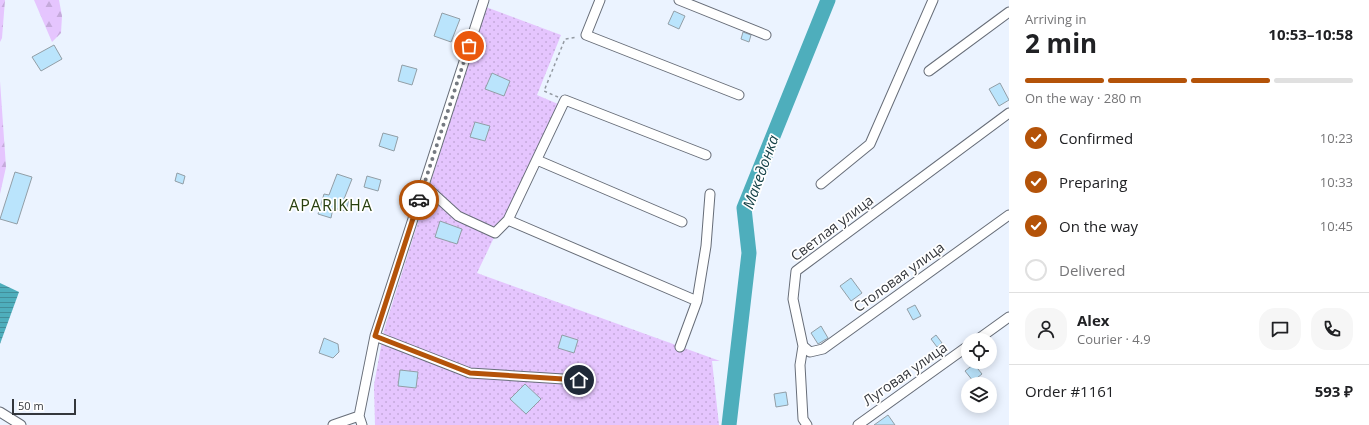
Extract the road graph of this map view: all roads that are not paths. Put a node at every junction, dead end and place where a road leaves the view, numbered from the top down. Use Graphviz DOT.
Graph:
graph roads {
  1 [pos="482,0"];
  2 [pos="600,0"];
  3 [pos="679,0"];
  4 [pos="933,0"];
  5 [pos="1009,12"];
  6 [pos="766,35"];
  7 [pos="928,71"];
  8 [pos="739,95"];
  9 [pos="1009,113"];
  10 [pos="706,155"];
  11 [pos="537,160"];
  12 [pos="820,184"];
  13 [pos="424,185"];
  14 [pos="710,194"];
  15 [pos="1009,215"];
  16 [pos="508,220"];
  17 [pos="682,222"];
  18 [pos="697,301"];
  19 [pos="1009,317"];
  20 [pos="987,333"];
  21 [pos="375,336"];
  22 [pos="802,346"];
  23 [pos="680,347"];
  24 [pos="961,351"];
  25 [pos="579,380"];
  26 [pos="0,412"];
  27 [pos="359,416"];
  28 [pos="21,425"];
  29 [pos="333,425"];
  30 [pos="362,425"];
  31 [pos="807,425"];
  32 [pos="858,425"];
  1 -- 13 [label="street"];
  2 -- 8 [label="street"];
  3 -- 6 [label="street"];
  4 -- 12 [label="street"];
  5 -- 7 [label="street"];
  9 -- 22 [label="street, Светлая улица"];
  10 -- 11 [label="street"];
  11 -- 16 [label="street"];
  11 -- 17 [label="street"];
  13 -- 16 [label="street"];
  13 -- 21 [label="street"];
  14 -- 18 [label="street"];
  15 -- 22 [label="street, Столовая улица"];
  16 -- 18 [label="street"];
  18 -- 23 [label="street"];
  19 -- 20 [label="street"];
  21 -- 25 [label="street"];
  21 -- 27 [label="street"];
  22 -- 31 [label="street, Светлая улица"];
  24 -- 32 [label="street, Луговая улица"];
  26 -- 28 [label="street"];
  27 -- 29 [label="street"];
  27 -- 30 [label="street"];
}
